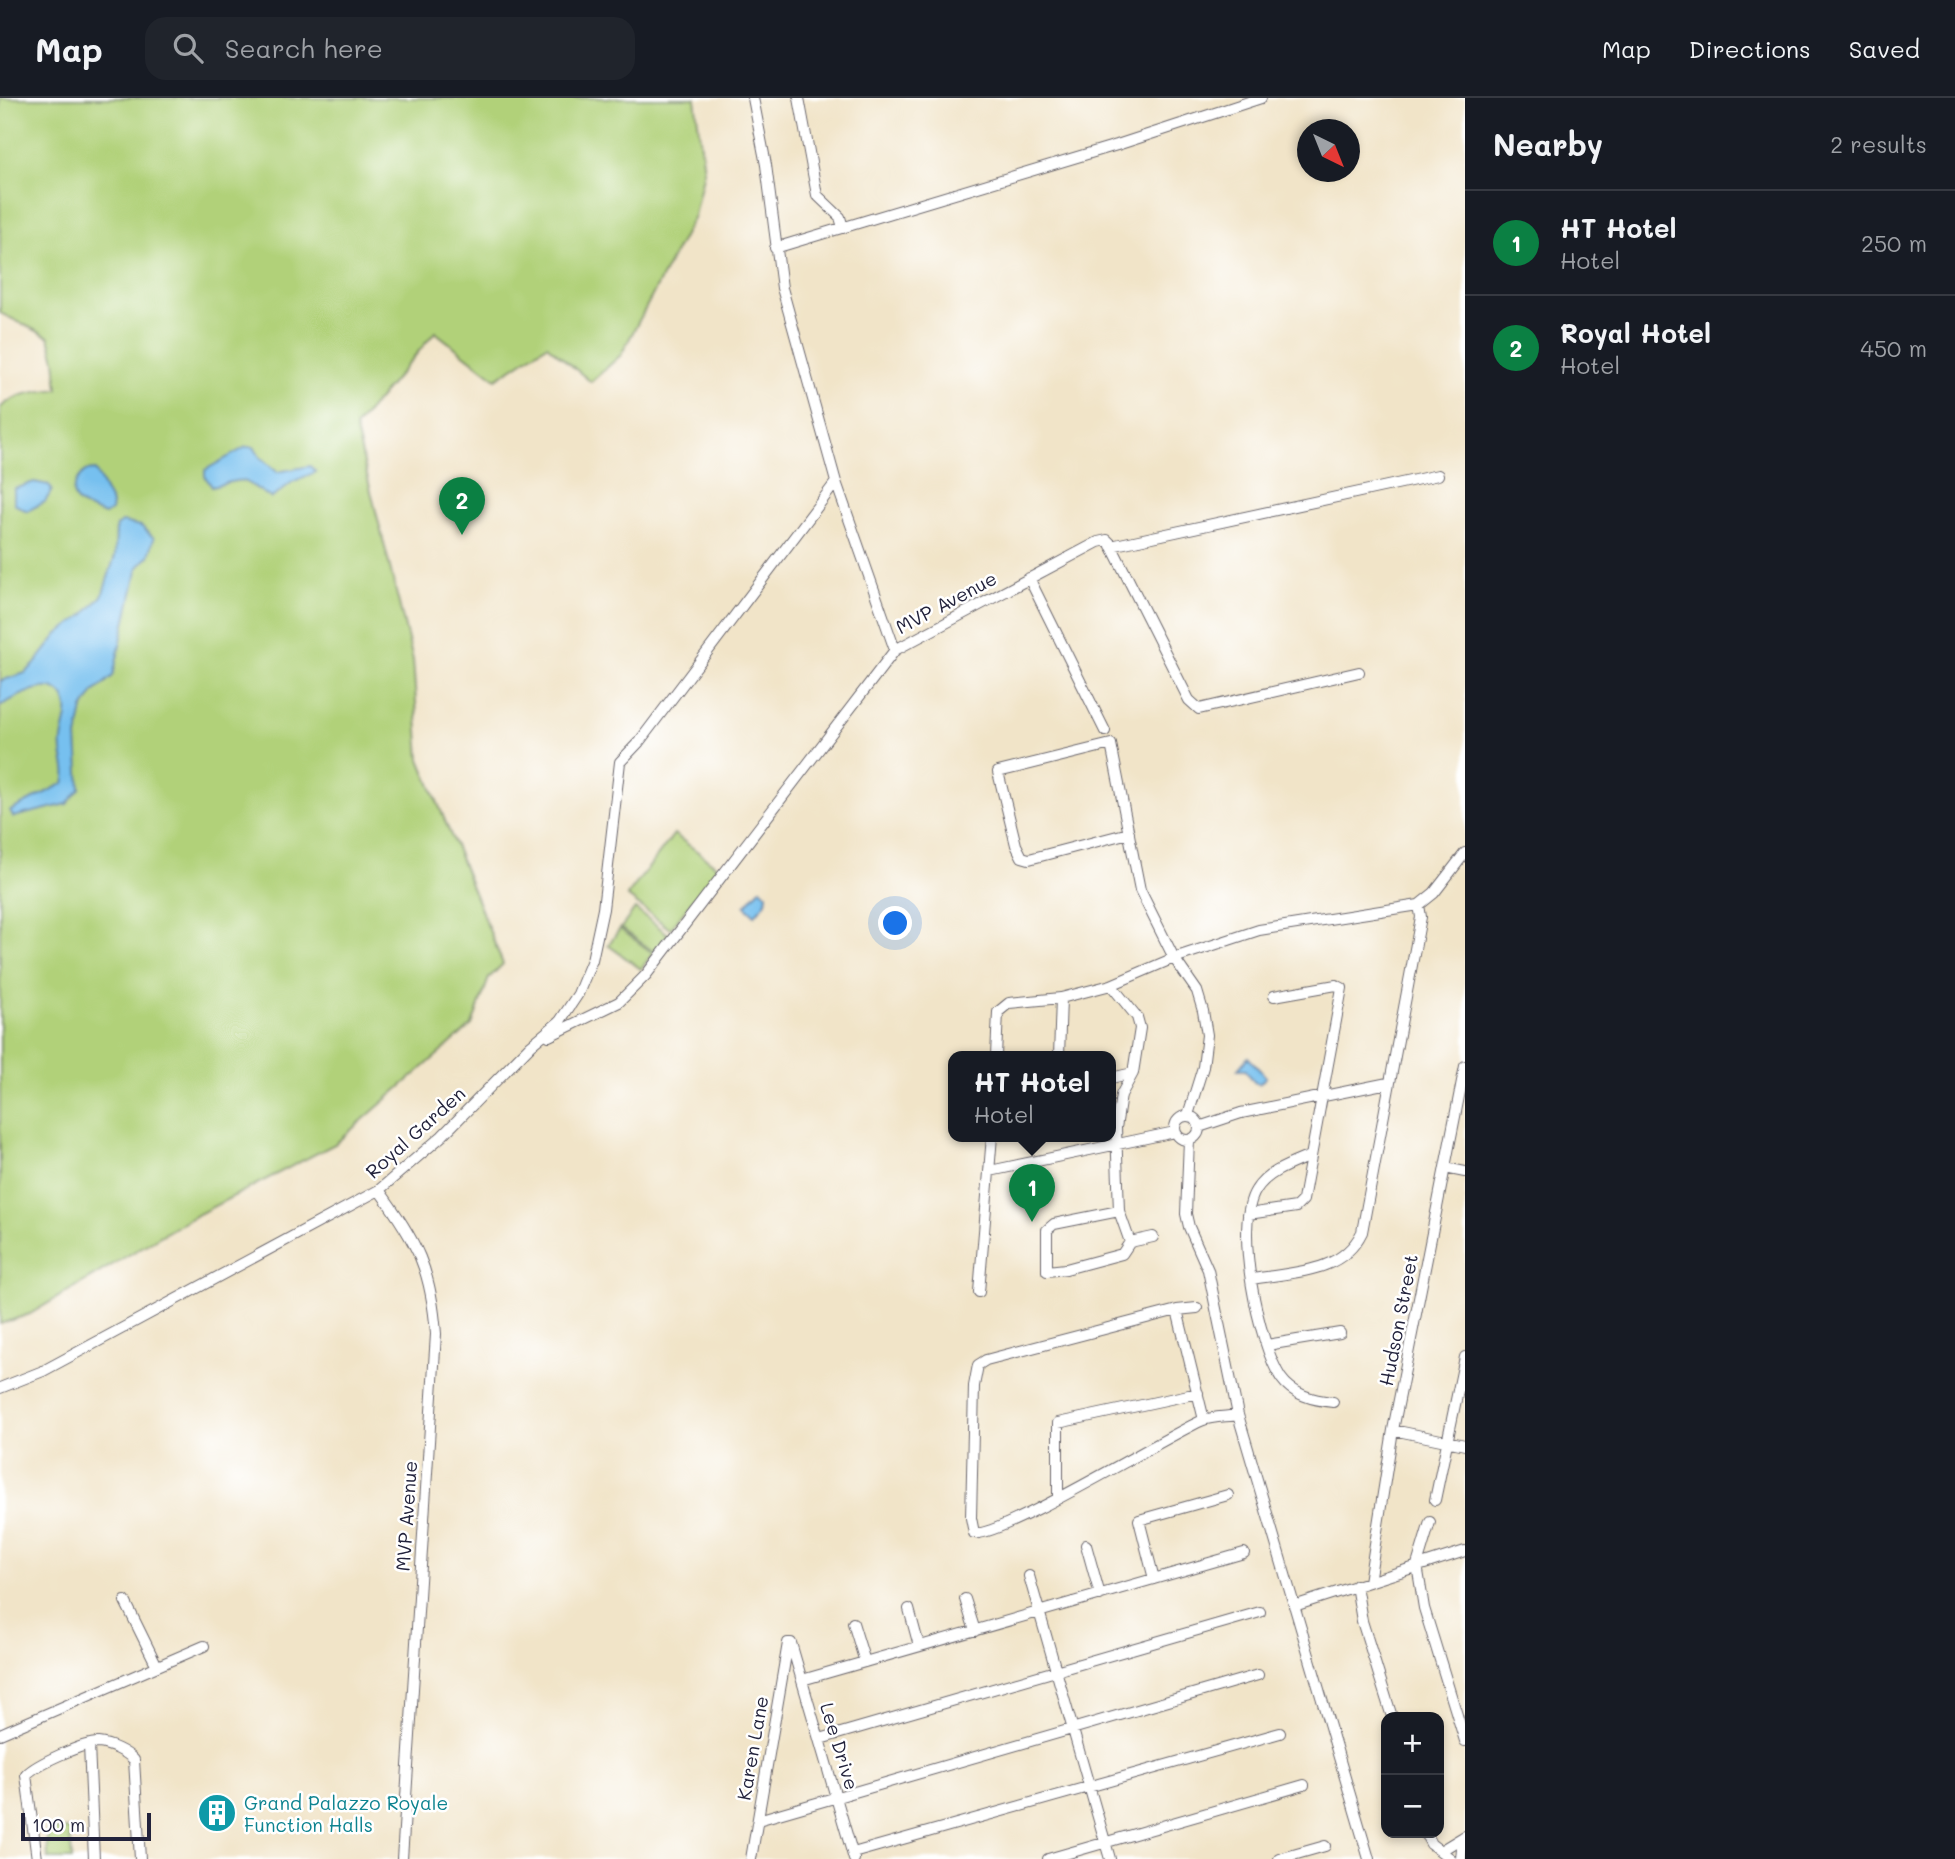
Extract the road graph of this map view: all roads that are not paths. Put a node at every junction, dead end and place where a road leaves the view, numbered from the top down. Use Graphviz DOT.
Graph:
graph roads {
  1 [pos="753,98"];
  2 [pos="799,98"];
  3 [pos="1261,98"];
  4 [pos="843,228"];
  5 [pos="775,248"];
  6 [pos="1438,475"];
  7 [pos="836,482"];
  8 [pos="1111,546"];
  9 [pos="1029,578"];
  10 [pos="895,650"];
  11 [pos="1359,672"];
  12 [pos="1105,732"];
  13 [pos="1129,833"];
  14 [pos="1465,853"];
  15 [pos="1419,905"];
  16 [pos="1174,958"];
  17 [pos="1111,985"];
  18 [pos="1274,996"];
  19 [pos="1061,998"];
  20 [pos="531,1045"];
  21 [pos="996,1051"];
  22 [pos="1059,1051"];
  23 [pos="1465,1066"];
  24 [pos="1133,1073"];
  25 [pos="1116,1077"];
  26 [pos="1388,1083"];
  27 [pos="1322,1097"];
  28 [pos="1188,1115"];
  29 [pos="1199,1127"];
  30 [pos="1175,1132"];
  31 [pos="1189,1140"];
  32 [pos="992,1142"];
  33 [pos="1118,1143"];
  34 [pos="1310,1156"];
  35 [pos="1445,1168"];
  36 [pos="990,1171"];
  37 [pos="1465,1172"];
  38 [pos="379,1190"];
  39 [pos="1119,1211"];
  40 [pos="1248,1214"];
  41 [pos="1153,1237"];
  42 [pos="1130,1242"];
  43 [pos="1251,1279"];
  44 [pos="979,1292"];
  45 [pos="1197,1308"];
  46 [pos="1177,1310"];
  47 [pos="1340,1333"];
  48 [pos="1267,1345"];
  49 [pos="1465,1357"];
  50 [pos="0,1388"];
  51 [pos="1198,1393"];
  52 [pos="1333,1402"];
  53 [pos="1238,1415"];
  54 [pos="1204,1420"];
  55 [pos="1393,1430"];
  56 [pos="1449,1441"];
  57 [pos="1465,1446"];
  58 [pos="1228,1495"];
  59 [pos="1058,1498"];
  60 [pos="1435,1500"];
  61 [pos="1430,1522"];
  62 [pos="1086,1545"];
  63 [pos="1465,1552"];
  64 [pos="1244,1553"];
  65 [pos="1417,1565"];
  66 [pos="1029,1576"];
  67 [pos="1154,1579"];
  68 [pos="1368,1582"];
  69 [pos="1356,1585"];
  70 [pos="1100,1595"];
  71 [pos="965,1598"];
  72 [pos="125,1601"];
  73 [pos="1294,1606"];
  74 [pos="909,1609"];
  75 [pos="1041,1612"];
  76 [pos="1260,1612"];
  77 [pos="853,1623"];
  78 [pos="975,1631"];
  79 [pos="789,1643"];
  80 [pos="204,1646"];
  81 [pos="919,1646"];
  82 [pos="865,1662"];
  83 [pos="157,1667"];
  84 [pos="1058,1671"];
  85 [pos="1258,1675"];
  86 [pos="802,1680"];
  87 [pos="1390,1712"];
  88 [pos="1074,1728"];
  89 [pos="1280,1733"];
  90 [pos="0,1734"];
  91 [pos="820,1739"];
  92 [pos="1465,1741"];
  93 [pos="89,1745"];
  94 [pos="1304,1785"];
  95 [pos="1090,1786"];
  96 [pos="838,1797"];
  97 [pos="758,1820"];
  98 [pos="1464,1837"];
  99 [pos="1428,1838"];
  100 [pos="1106,1842"];
  101 [pos="1325,1846"];
  102 [pos="1442,1850"];
  103 [pos="853,1856"];
  104 [pos="37,1859"];
  105 [pos="94,1859"];
  106 [pos="140,1859"];
  107 [pos="402,1859"];
  108 [pos="751,1859"];
  109 [pos="1048,1859"];
  110 [pos="1110,1859"];
  111 [pos="1279,1859"];
  112 [pos="1369,1859"];
  113 [pos="1451,1859"];
  114 [pos="1461,1859"];
  1 -- 5 [label="street"];
  2 -- 4 [label="street"];
  3 -- 4 [label="street"];
  4 -- 5 [label="street"];
  5 -- 7 [label="street"];
  6 -- 8 [label="street"];
  7 -- 10 [label="street"];
  7 -- 20 [label="street, Royal Garden"];
  8 -- 9 [label="street, MVP Avenue"];
  8 -- 11 [label="street"];
  9 -- 10 [label="street, MVP Avenue"];
  9 -- 12 [label="street"];
  10 -- 20 [label="street, MVP Avenue"];
  13 -- 13 [label="street"];
  13 -- 16 [label="street"];
  14 -- 15 [label="street"];
  15 -- 16 [label="street"];
  15 -- 26 [label="street"];
  16 -- 17 [label="street"];
  16 -- 28 [label="street"];
  17 -- 19 [label="street"];
  17 -- 24 [label="street"];
  18 -- 27 [label="street"];
  19 -- 21 [label="street"];
  19 -- 22 [label="street"];
  20 -- 38 [label="street, Royal Garden"];
  23 -- 35 [label="street, Hudson Street"];
  24 -- 25 [label="street"];
  24 -- 33 [label="street"];
  26 -- 27 [label="street"];
  26 -- 43 [label="street"];
  27 -- 29 [label="street"];
  27 -- 34 [label="street"];
  28 -- 29 [label="street"];
  28 -- 30 [label="street"];
  29 -- 31 [label="street"];
  30 -- 31 [label="street"];
  30 -- 33 [label="street"];
  31 -- 53 [label="street"];
  32 -- 36 [label="street"];
  33 -- 36 [label="street"];
  33 -- 39 [label="street"];
  34 -- 40 [label="street"];
  34 -- 40 [label="street"];
  35 -- 37 [label="street"];
  35 -- 55 [label="street, Hudson Street"];
  36 -- 44 [label="street"];
  38 -- 50 [label="street, Royal Garden"];
  38 -- 107 [label="street, MVP Avenue"];
  39 -- 42 [label="street"];
  39 -- 42 [label="street"];
  40 -- 43 [label="street"];
  41 -- 42 [label="street"];
  43 -- 48 [label="street"];
  45 -- 46 [label="street"];
  46 -- 51 [label="street"];
  46 -- 59 [label="street"];
  47 -- 48 [label="street"];
  48 -- 52 [label="street"];
  49 -- 56 [label="street"];
  51 -- 54 [label="street"];
  51 -- 59 [label="street"];
  53 -- 54 [label="street"];
  53 -- 73 [label="street"];
  54 -- 59 [label="street"];
  55 -- 56 [label="street"];
  55 -- 68 [label="street, Hudson Street"];
  56 -- 57 [label="street"];
  56 -- 60 [label="street"];
  58 -- 67 [label="street"];
  61 -- 65 [label="street"];
  62 -- 70 [label="street"];
  63 -- 65 [label="street"];
  64 -- 67 [label="street"];
  65 -- 68 [label="street"];
  65 -- 92 [label="street"];
  66 -- 75 [label="street"];
  67 -- 70 [label="street"];
  68 -- 69 [label="street"];
  69 -- 73 [label="street"];
  69 -- 87 [label="street"];
  70 -- 75 [label="street"];
  71 -- 78 [label="street"];
  72 -- 83 [label="street"];
  73 -- 112 [label="street"];
  74 -- 81 [label="street"];
  75 -- 78 [label="street"];
  75 -- 84 [label="street"];
  76 -- 84 [label="street"];
  77 -- 82 [label="street"];
  78 -- 81 [label="street"];
  79 -- 86 [label="street, Lee Drive"];
  79 -- 97 [label="street, Karen Lane"];
  80 -- 83 [label="street"];
  81 -- 82 [label="street"];
  82 -- 86 [label="street"];
  83 -- 90 [label="street"];
  84 -- 88 [label="street"];
  84 -- 91 [label="street"];
  85 -- 88 [label="street"];
  86 -- 91 [label="street, Lee Drive"];
  88 -- 95 [label="street"];
  88 -- 96 [label="street"];
  89 -- 95 [label="street"];
  91 -- 96 [label="street, Lee Drive"];
  93 -- 104 [label="street"];
  93 -- 105 [label="street"];
  93 -- 106 [label="street"];
  94 -- 100 [label="street"];
  95 -- 100 [label="street"];
  95 -- 103 [label="street"];
  96 -- 97 [label="street"];
  96 -- 103 [label="street, Lee Drive"];
  97 -- 108 [label="street, Karen Lane"];
  98 -- 102 [label="street"];
  98 -- 114 [label="street"];
  99 -- 102 [label="street"];
  100 -- 109 [label="street"];
  100 -- 110 [label="street"];
  101 -- 111 [label="street"];
  102 -- 113 [label="street"];
}
